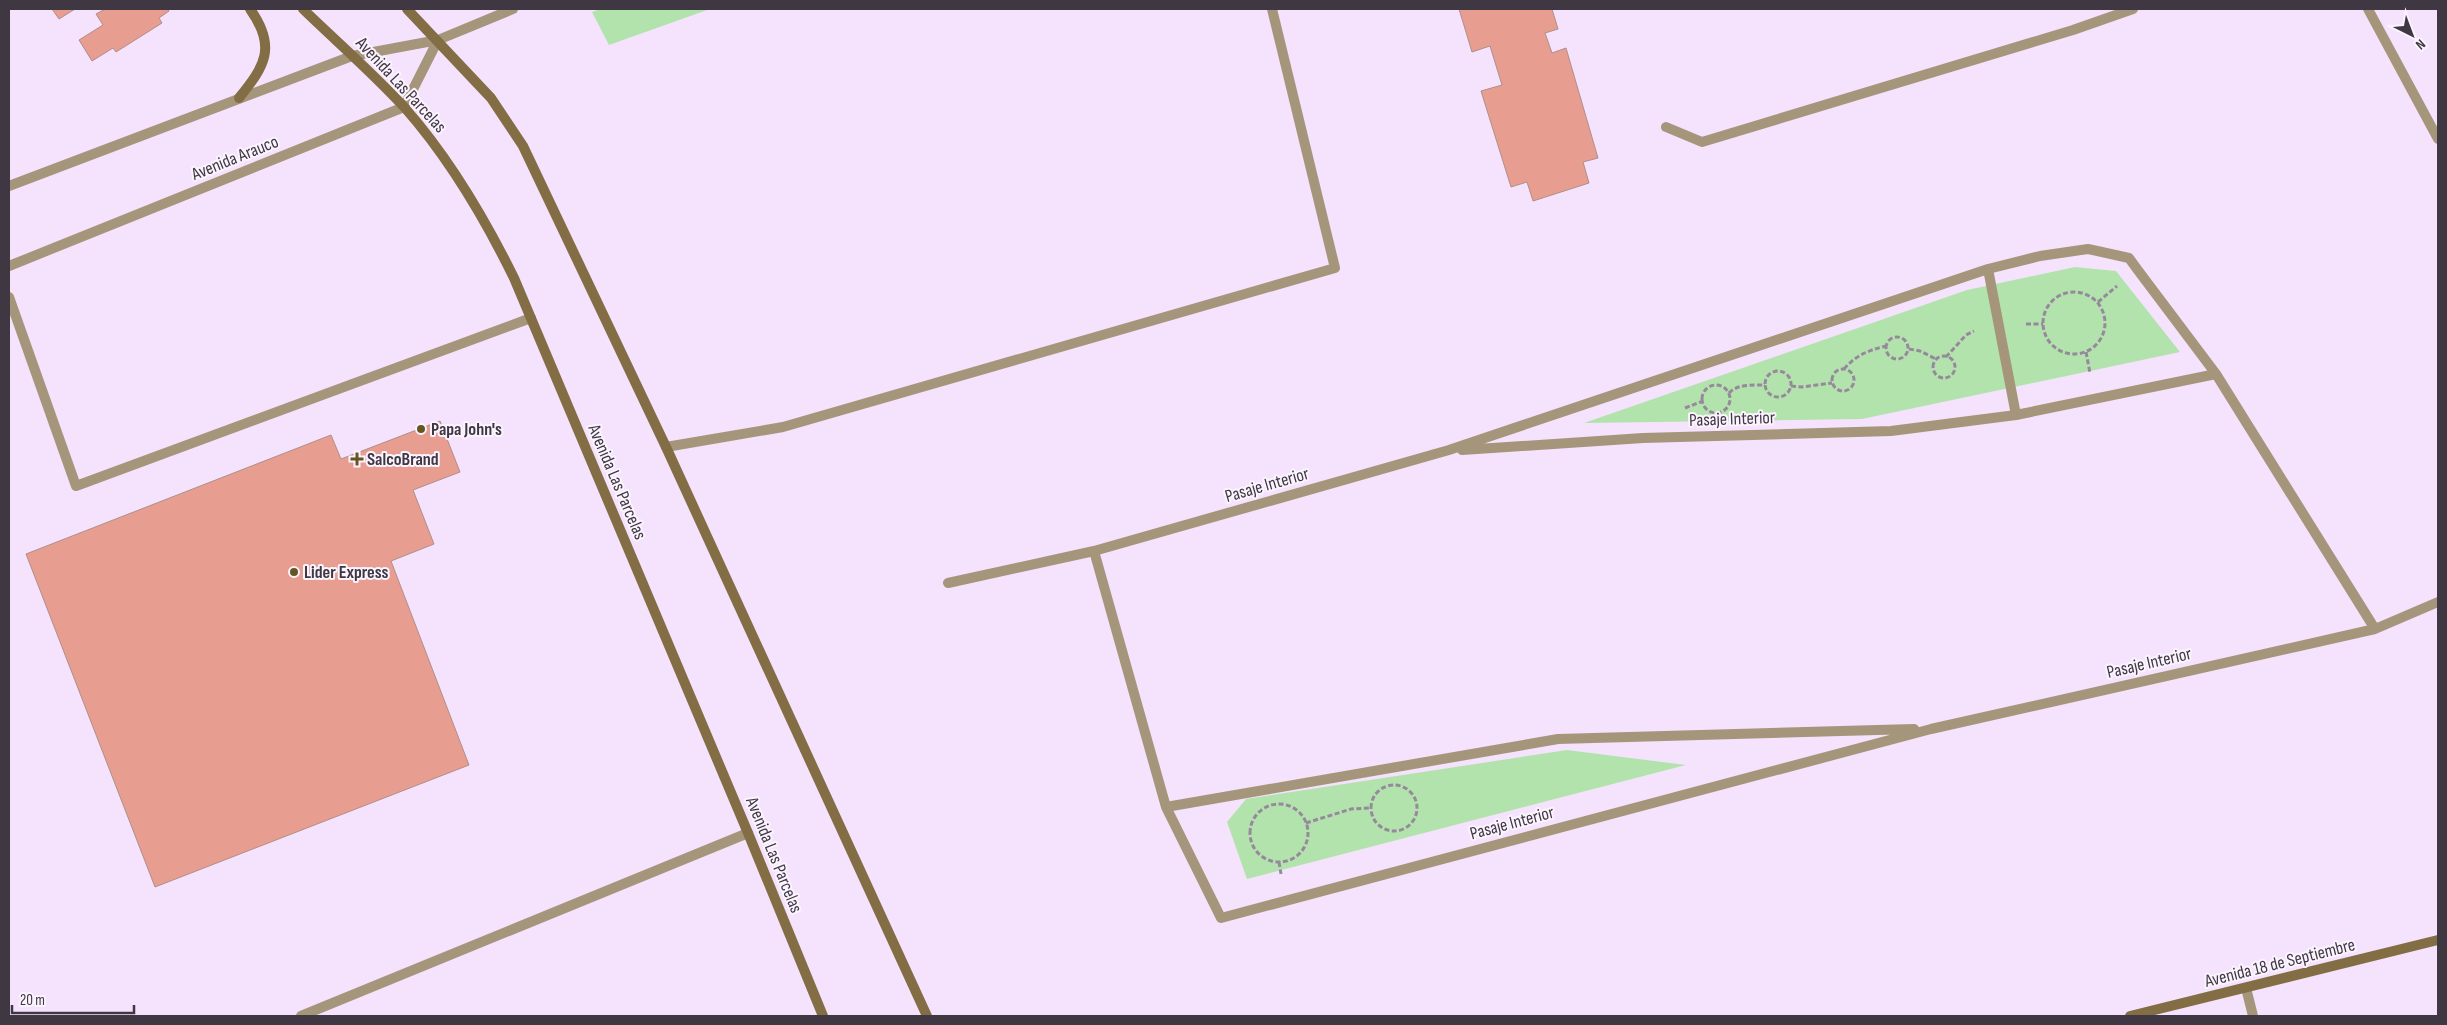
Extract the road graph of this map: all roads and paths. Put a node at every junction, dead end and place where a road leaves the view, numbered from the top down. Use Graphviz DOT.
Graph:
graph roads {
  1 [pos="250,9"];
  2 [pos="303,9"];
  3 [pos="407,9"];
  4 [pos="513,9"];
  5 [pos="1272,9"];
  6 [pos="2133,9"];
  7 [pos="2368,9"];
  8 [pos="438,40"];
  9 [pos="352,56"];
  10 [pos="240,98"];
  11 [pos="404,107"];
  12 [pos="1666,127"];
  13 [pos="2438,139"];
  14 [pos="9,186"];
  15 [pos="9,266"];
  16 [pos="1988,269"];
  17 [pos="9,297"];
  18 [pos="2043,316"];
  19 [pos="531,318"];
  20 [pos="1999,324"];
  21 [pos="1886,346"];
  22 [pos="1909,349"];
  23 [pos="1946,357"];
  24 [pos="1936,359"];
  25 [pos="1844,369"];
  26 [pos="2216,374"];
  27 [pos="1832,382"];
  28 [pos="1765,385"];
  29 [pos="1791,386"];
  30 [pos="1729,393"];
  31 [pos="2016,415"];
  32 [pos="666,447"];
  33 [pos="1449,450"];
  34 [pos="1094,551"];
  35 [pos="948,583"];
  36 [pos="2438,602"];
  37 [pos="2375,629"];
  38 [pos="1931,729"];
  39 [pos="1166,807"];
  40 [pos="1370,808"];
  41 [pos="1306,823"];
  42 [pos="748,833"];
  43 [pos="2438,940"];
  44 [pos="2246,988"];
  45 [pos="301,1016"];
  46 [pos="821,1016"];
  47 [pos="927,1016"];
  48 [pos="2130,1016"];
  49 [pos="2253,1016"];
  1 -- 10 [label="main road"];
  2 -- 9 [label="main road, Avenida Las Parcelas"];
  3 -- 8 [label="main road"];
  4 -- 8 [label="street"];
  5 -- 32 [label="street"];
  6 -- 12 [label="street"];
  7 -- 13 [label="street"];
  8 -- 9 [label="street"];
  8 -- 11 [label="street"];
  8 -- 32 [label="main road"];
  9 -- 10 [label="street"];
  9 -- 11 [label="main road, Avenida Las Parcelas"];
  10 -- 14 [label="street"];
  11 -- 15 [label="street, Avenida Arauco"];
  11 -- 19 [label="main road, Avenida Las Parcelas"];
  16 -- 20 [label="street"];
  16 -- 26 [label="street, Pasaje Interior"];
  16 -- 33 [label="street, Pasaje Interior"];
  17 -- 19 [label="street"];
  18 -- 18 [label="path"];
  19 -- 42 [label="main road, Avenida Las Parcelas"];
  20 -- 23 [label="path"];
  20 -- 31 [label="street"];
  21 -- 22 [label="path"];
  21 -- 22 [label="path"];
  21 -- 25 [label="path"];
  22 -- 24 [label="path"];
  23 -- 24 [label="path"];
  23 -- 24 [label="path"];
  25 -- 27 [label="path"];
  25 -- 27 [label="path"];
  26 -- 31 [label="street, Pasaje Interior"];
  26 -- 37 [label="street, Pasaje Interior"];
  27 -- 29 [label="path"];
  28 -- 29 [label="path"];
  28 -- 29 [label="path"];
  28 -- 30 [label="path"];
  30 -- 30 [label="path"];
  31 -- 33 [label="street, Pasaje Interior"];
  32 -- 47 [label="main road"];
  33 -- 34 [label="street, Pasaje Interior"];
  34 -- 35 [label="street, Pasaje Interior"];
  34 -- 39 [label="street, Pasaje Interior"];
  36 -- 37 [label="street, Pasaje Interior"];
  37 -- 38 [label="street, Pasaje Interior"];
  38 -- 39 [label="street, Pasaje Interior"];
  38 -- 39 [label="street, Pasaje Interior"];
  40 -- 40 [label="path"];
  40 -- 41 [label="path"];
  41 -- 41 [label="path"];
  42 -- 45 [label="street"];
  42 -- 46 [label="main road, Avenida Las Parcelas"];
  43 -- 44 [label="main road, Avenida 18 de Septiembre"];
  44 -- 48 [label="main road, Avenida 18 de Septiembre"];
  44 -- 49 [label="street"];
}
